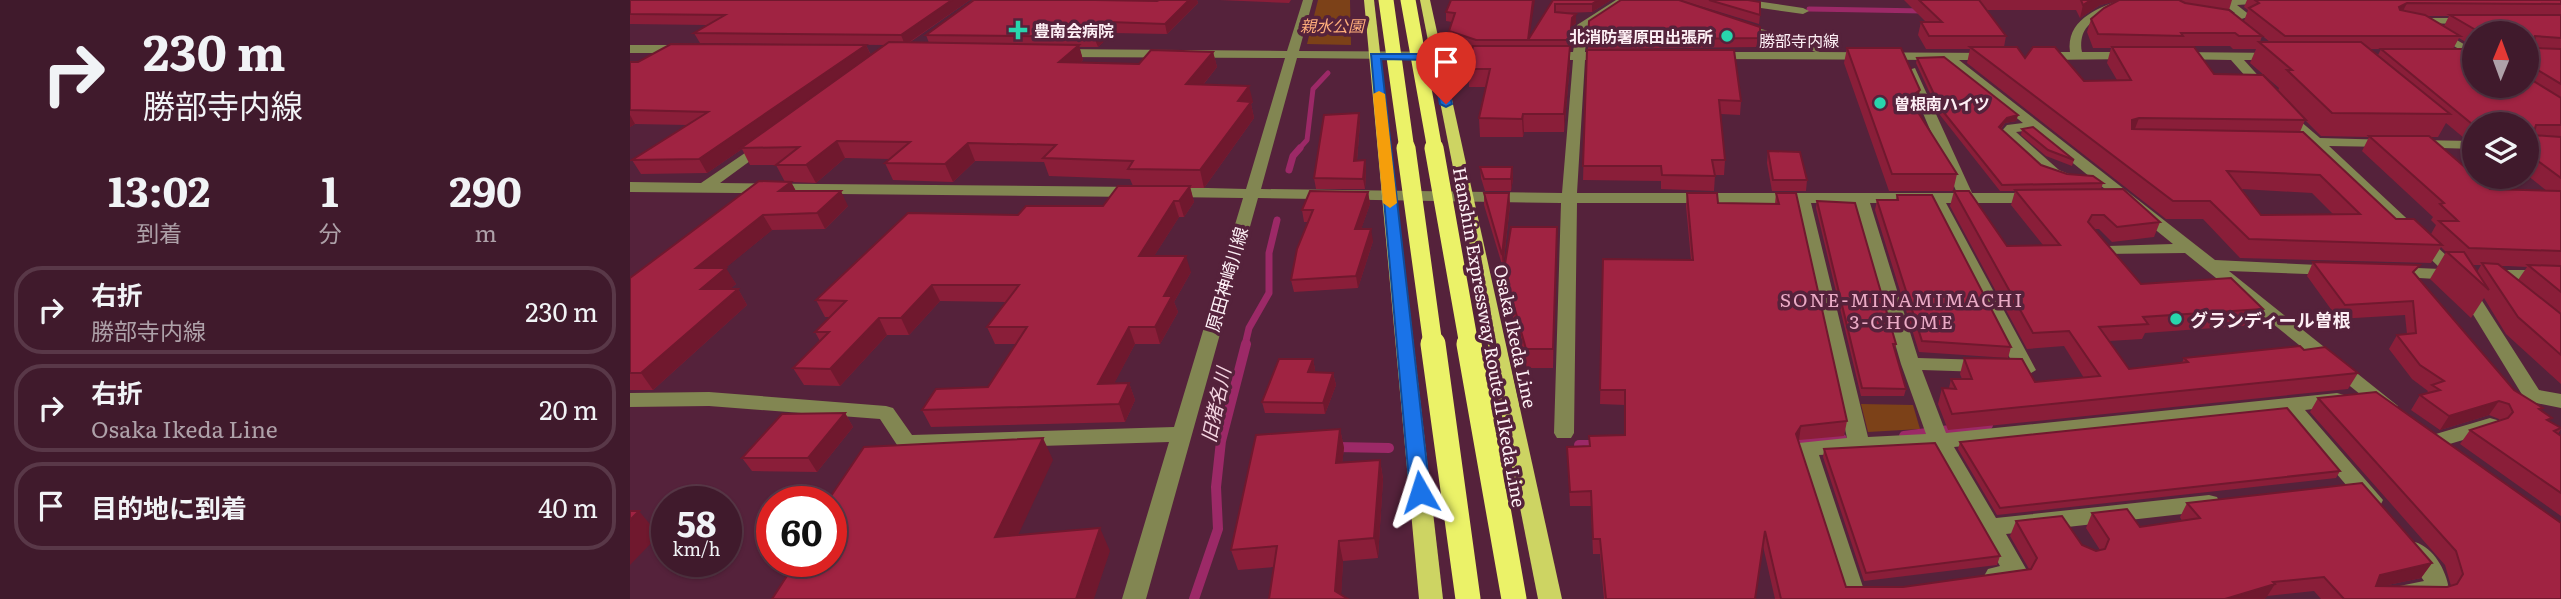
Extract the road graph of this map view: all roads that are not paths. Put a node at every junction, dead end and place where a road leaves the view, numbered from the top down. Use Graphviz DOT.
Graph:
graph roads {
  1 [pos="1308,0"];
  2 [pos="1369,0"];
  3 [pos="1386,0"];
  4 [pos="1408,0"];
  5 [pos="1425,0"];
  6 [pos="1624,0"];
  7 [pos="1726,0"];
  8 [pos="2130,0"];
  9 [pos="2268,0"];
  10 [pos="2232,1"];
  11 [pos="2102,5"];
  12 [pos="1801,15"];
  13 [pos="2212,15"];
  14 [pos="2228,17"];
  15 [pos="1571,18"];
  16 [pos="1593,18"];
  17 [pos="1726,21"];
  18 [pos="2401,21"];
  19 [pos="2421,21"];
  20 [pos="2462,22"];
  21 [pos="1792,43"];
  22 [pos="2462,48"];
  23 [pos="630,49"];
  24 [pos="699,50"];
  25 [pos="1040,53"];
  26 [pos="1292,56"];
  27 [pos="1375,56"];
  28 [pos="1437,56"];
  29 [pos="1514,56"];
  30 [pos="1539,56"];
  31 [pos="1578,56"];
  32 [pos="1703,56"];
  33 [pos="1784,56"];
  34 [pos="1822,56"];
  35 [pos="1904,56"];
  36 [pos="1947,56"];
  37 [pos="1999,56"];
  38 [pos="2024,56"];
  39 [pos="2076,56"];
  40 [pos="2142,56"];
  41 [pos="2168,56"];
  42 [pos="2234,56"];
  43 [pos="2448,56"];
  44 [pos="2462,56"];
  45 [pos="1625,57"];
  46 [pos="2036,126"];
  47 [pos="2438,129"];
  48 [pos="781,132"];
  49 [pos="2289,142"];
  50 [pos="2315,142"];
  51 [pos="2458,145"];
  52 [pos="2462,145"];
  53 [pos="2095,174"];
  54 [pos="630,187"];
  55 [pos="704,188"];
  56 [pos="1251,193"];
  57 [pos="2123,196"];
  58 [pos="1390,197"];
  59 [pos="2096,197"];
  60 [pos="1465,198"];
  61 [pos="1569,198"];
  62 [pos="2056,198"];
  63 [pos="1803,199"];
  64 [pos="1861,199"];
  65 [pos="1936,199"];
  66 [pos="1967,199"];
  67 [pos="2093,234"];
  68 [pos="2187,248"];
  69 [pos="2108,251"];
  70 [pos="2208,265"];
  71 [pos="2123,268"];
  72 [pos="2347,270"];
  73 [pos="2375,271"];
  74 [pos="2456,275"];
  75 [pos="2495,275"];
  76 [pos="2561,275"];
  77 [pos="2514,291"];
  78 [pos="1910,364"];
  79 [pos="2374,396"];
  80 [pos="630,400"];
  81 [pos="2561,401"];
  82 [pos="2290,405"];
  83 [pos="2490,425"];
  84 [pos="1564,433"];
  85 [pos="1182,434"];
  86 [pos="1937,435"];
  87 [pos="1858,440"];
  88 [pos="2436,441"];
  89 [pos="2457,456"];
  90 [pos="2360,486"];
  91 [pos="2334,489"];
  92 [pos="2232,500"];
  93 [pos="2385,515"];
  94 [pos="1990,527"];
  95 [pos="2402,535"];
  96 [pos="1976,579"];
  97 [pos="1881,591"];
  98 [pos="2442,594"];
  99 [pos="1854,597"];
  100 [pos="1135,599"];
  101 [pos="1431,599"];
  102 [pos="1468,599"];
  103 [pos="1514,599"];
  104 [pos="1550,599"];
  105 [pos="2379,599"];
  1 -- 26 [label="street, 原田神崎川線"];
  2 -- 27 [label="main road"];
  3 -- 102 [label="highway, bridge"];
  4 -- 103 [label="highway, Hanshin Expressway Route 11 Ikeda Line, bridge"];
  5 -- 28 [label="main road, Osaka Ikeda Line"];
  6 -- 16 [label="street"];
  7 -- 12 [label="street"];
  8 -- 11 [label="street"];
  9 -- 10 [label="street"];
  10 -- 14 [label="street"];
  11 -- 39 [label="street"];
  12 -- 21 [label="street"];
  13 -- 14 [label="street"];
  14 -- 42 [label="street"];
  15 -- 16 [label="street"];
  16 -- 31 [label="street"];
  17 -- 21 [label="street"];
  18 -- 19 [label="street"];
  19 -- 20 [label="street"];
  19 -- 22 [label="street"];
  21 -- 33 [label="street"];
  21 -- 34 [label="street"];
  23 -- 24 [label="street"];
  25 -- 26 [label="street"];
  26 -- 27 [label="street"];
  26 -- 56 [label="street, 原田神崎川線"];
  27 -- 28 [label="street"];
  27 -- 58 [label="main road"];
  28 -- 29 [label="street"];
  28 -- 60 [label="main road, Osaka Ikeda Line"];
  30 -- 31 [label="street"];
  31 -- 45 [label="street"];
  31 -- 61 [label="street"];
  32 -- 33 [label="street, 勝部寺内線"];
  33 -- 34 [label="street, 勝部寺内線"];
  34 -- 35 [label="street, 勝部寺内線"];
  35 -- 36 [label="street, 勝部寺内線"];
  35 -- 66 [label="street"];
  36 -- 37 [label="street, 勝部寺内線"];
  36 -- 46 [label="street"];
  38 -- 39 [label="street"];
  39 -- 40 [label="street"];
  41 -- 42 [label="street"];
  42 -- 50 [label="street"];
  43 -- 44 [label="street"];
  46 -- 53 [label="street"];
  46 -- 53 [label="street"];
  47 -- 51 [label="street"];
  48 -- 55 [label="street"];
  49 -- 50 [label="street"];
  50 -- 51 [label="street"];
  50 -- 74 [label="street"];
  51 -- 52 [label="street"];
  53 -- 57 [label="street"];
  54 -- 55 [label="street"];
  55 -- 56 [label="street"];
  56 -- 58 [label="street"];
  56 -- 85 [label="street, 原田神崎川線"];
  57 -- 59 [label="street"];
  57 -- 68 [label="street"];
  58 -- 60 [label="street"];
  58 -- 101 [label="main road"];
  60 -- 61 [label="street"];
  60 -- 104 [label="main road, Osaka Ikeda Line"];
  61 -- 63 [label="street"];
  61 -- 84 [label="street"];
  62 -- 66 [label="street"];
  63 -- 64 [label="street"];
  63 -- 87 [label="street"];
  64 -- 65 [label="street"];
  64 -- 78 [label="street"];
  65 -- 66 [label="street"];
  65 -- 78 [label="street"];
  67 -- 69 [label="street"];
  68 -- 69 [label="street"];
  68 -- 70 [label="street"];
  69 -- 71 [label="street"];
  70 -- 72 [label="street"];
  70 -- 79 [label="street"];
  73 -- 74 [label="street"];
  74 -- 75 [label="street"];
  74 -- 81 [label="street"];
  75 -- 76 [label="street"];
  75 -- 77 [label="street"];
  78 -- 86 [label="street"];
  79 -- 82 [label="street"];
  79 -- 88 [label="street"];
  80 -- 85 [label="street"];
  82 -- 86 [label="street"];
  82 -- 90 [label="street"];
  83 -- 88 [label="street"];
  85 -- 100 [label="street, 原田神崎川線"];
  86 -- 87 [label="street"];
  86 -- 94 [label="street"];
  87 -- 99 [label="street"];
  88 -- 89 [label="street"];
  90 -- 91 [label="street"];
  90 -- 93 [label="street"];
  92 -- 94 [label="street"];
  94 -- 96 [label="street"];
  95 -- 98 [label="street"];
  97 -- 99 [label="street"];
  98 -- 105 [label="street"];
}
